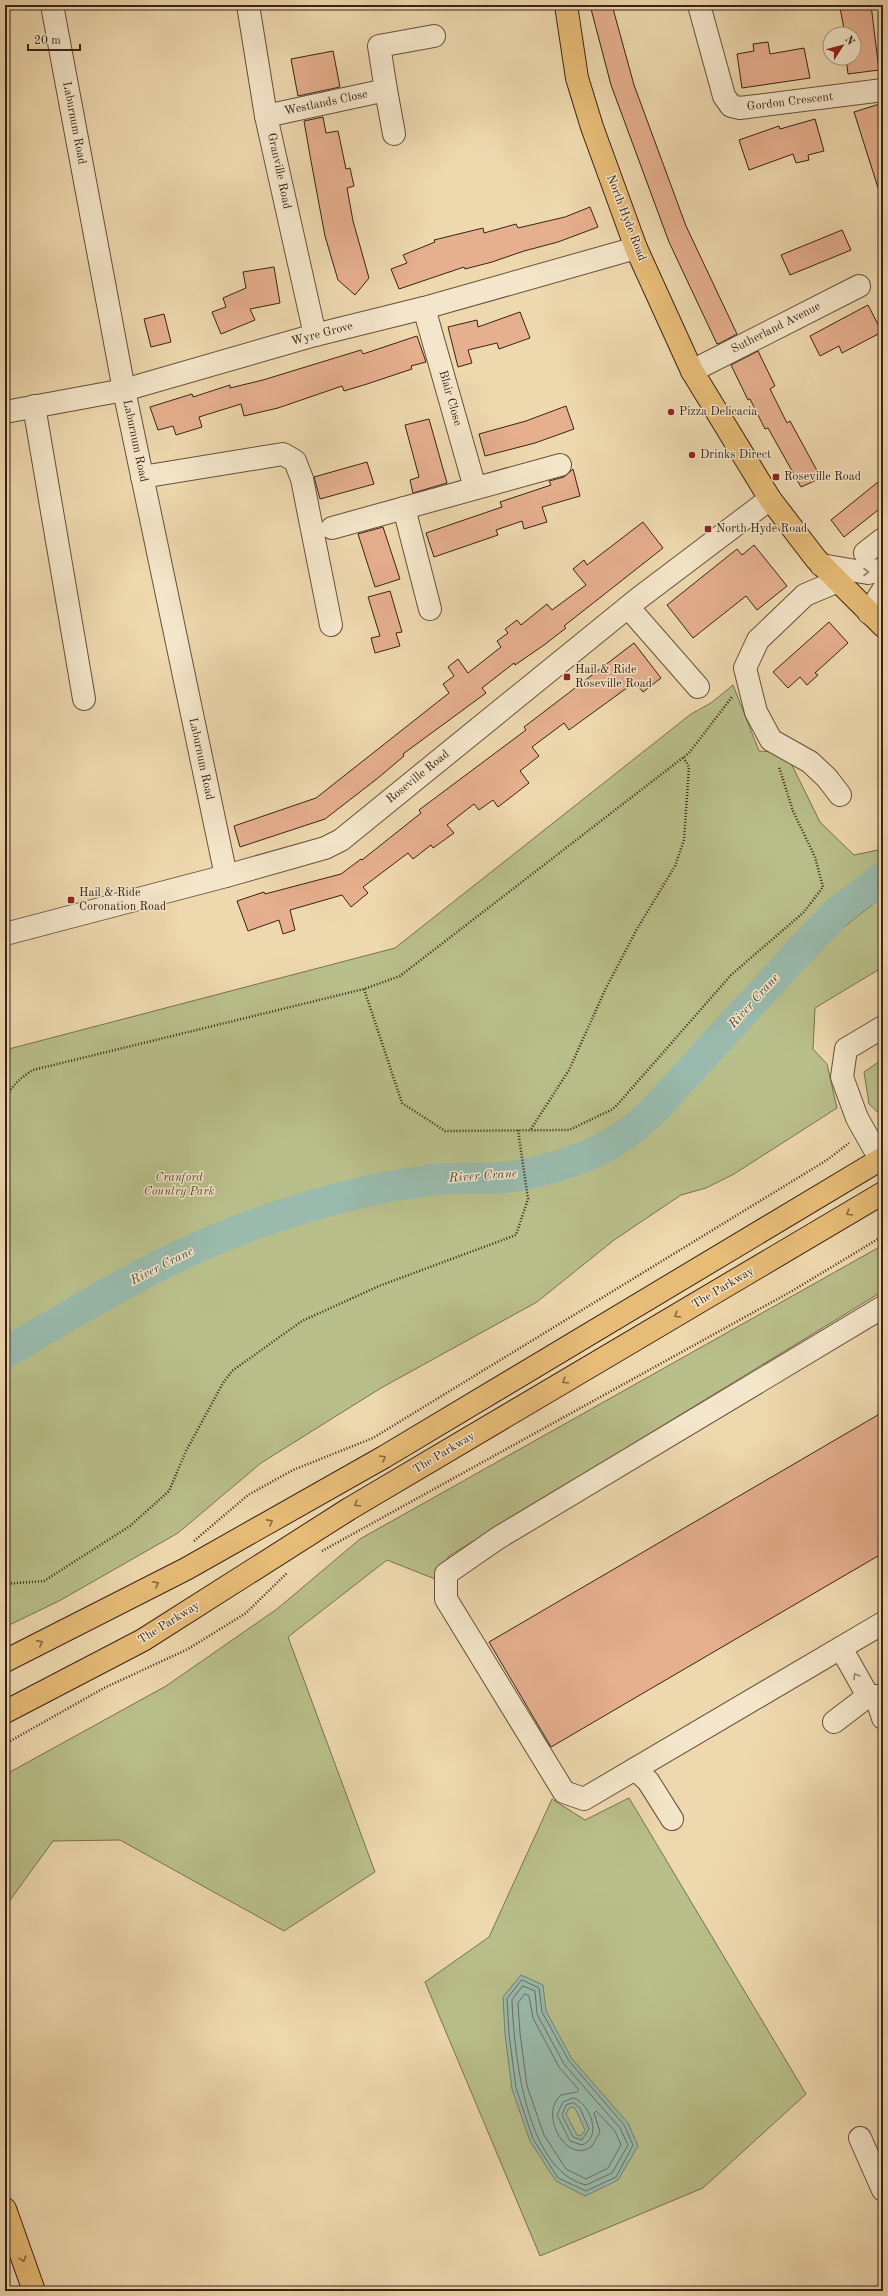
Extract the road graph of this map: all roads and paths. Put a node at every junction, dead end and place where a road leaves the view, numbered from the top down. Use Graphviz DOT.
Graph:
graph roads {
  1 [pos="52,5"];
  2 [pos="248,5"];
  3 [pos="566,5"];
  4 [pos="699,5"];
  5 [pos="434,36"];
  6 [pos="386,90"];
  7 [pos="883,90"];
  8 [pos="266,116"];
  9 [pos="392,124"];
  10 [pos="636,248"];
  11 [pos="859,286"];
  12 [pos="424,308"];
  13 [pos="315,335"];
  14 [pos="692,371"];
  15 [pos="124,390"];
  16 [pos="34,406"];
  17 [pos="5,412"];
  18 [pos="560,465"];
  19 [pos="142,477"];
  20 [pos="475,488"];
  21 [pos="770,499"];
  22 [pos="404,508"];
  23 [pos="332,528"];
  24 [pos="883,539"];
  25 [pos="865,553"];
  26 [pos="821,565"];
  27 [pos="883,569"];
  28 [pos="838,581"];
  29 [pos="883,590"];
  30 [pos="628,607"];
  31 [pos="430,609"];
  32 [pos="876,619"];
  33 [pos="331,625"];
  34 [pos="698,687"];
  35 [pos="84,699"];
  36 [pos="727,703"];
  37 [pos="771,740"];
  38 [pos="683,757"];
  39 [pos="840,795"];
  40 [pos="226,876"];
  41 [pos="6,930"];
  42 [pos="364,989"];
  43 [pos="883,1027"];
  44 [pos="5,1100"];
  45 [pos="518,1130"];
  46 [pos="531,1130"];
  47 [pos="853,1140"];
  48 [pos="882,1159"];
  49 [pos="883,1193"];
  50 [pos="883,1236"];
  51 [pos="883,1307"];
  52 [pos="190,1544"];
  53 [pos="320,1552"];
  54 [pos="292,1569"];
  55 [pos="5,1584"];
  56 [pos="883,1623"];
  57 [pos="841,1648"];
  58 [pos="5,1661"];
  59 [pos="876,1696"];
  60 [pos="5,1712"];
  61 [pos="883,1718"];
  62 [pos="834,1722"];
  63 [pos="5,1744"];
  64 [pos="635,1769"];
  65 [pos="672,1819"];
  66 [pos="860,2138"];
  67 [pos="883,2190"];
  68 [pos="5,2209"];
  69 [pos="34,2291"];
  1 -- 15 [label="street, Laburnum Road"];
  2 -- 8 [label="street, Granville Road"];
  3 -- 10 [label="main road, North Hyde Road"];
  4 -- 7 [label="street, Gordon Crescent"];
  5 -- 6 [label="street"];
  6 -- 8 [label="street, Westlands Close"];
  6 -- 9 [label="street"];
  8 -- 13 [label="street, Granville Road"];
  10 -- 12 [label="street, Wyre Grove"];
  10 -- 14 [label="main road, North Hyde Road"];
  11 -- 14 [label="street, Sutherland Avenue"];
  12 -- 13 [label="street, Wyre Grove"];
  12 -- 20 [label="street, Blair Close"];
  13 -- 15 [label="street, Wyre Grove"];
  14 -- 21 [label="main road, North Hyde Road"];
  15 -- 16 [label="street, Wyre Grove"];
  15 -- 19 [label="street, Laburnum Road"];
  16 -- 17 [label="street, Wyre Grove"];
  16 -- 35 [label="street"];
  18 -- 20 [label="street"];
  19 -- 33 [label="street"];
  19 -- 40 [label="street, Laburnum Road"];
  20 -- 22 [label="street"];
  21 -- 26 [label="main road, North Hyde Road"];
  21 -- 30 [label="street, Roseville Road"];
  22 -- 23 [label="street"];
  22 -- 31 [label="street"];
  24 -- 25 [label="street"];
  26 -- 27 [label="street, one-way"];
  26 -- 28 [label="main road, North Hyde Road"];
  28 -- 32 [label="main road, North Hyde Road"];
  28 -- 37 [label="street"];
  29 -- 32 [label="street"];
  30 -- 34 [label="street"];
  30 -- 40 [label="street, Roseville Road"];
  36 -- 38 [label="path"];
  37 -- 39 [label="street"];
  37 -- 46 [label="path"];
  38 -- 42 [label="path"];
  38 -- 46 [label="path"];
  40 -- 41 [label="street, Roseville Road"];
  42 -- 44 [label="path"];
  42 -- 45 [label="path"];
  43 -- 48 [label="street"];
  45 -- 46 [label="path"];
  45 -- 55 [label="path"];
  47 -- 52 [label="path"];
  58 -- 48 [label="main road, one-way"];
  49 -- 60 [label="main road, The Parkway, one-way"];
  50 -- 53 [label="path"];
  51 -- 64 [label="street"];
  54 -- 63 [label="path"];
  56 -- 57 [label="street"];
  59 -- 57 [label="street, one-way"];
  57 -- 64 [label="street"];
  59 -- 61 [label="street"];
  59 -- 62 [label="street"];
  64 -- 65 [label="street"];
  66 -- 67 [label="street"];
  68 -- 69 [label="main road, one-way"];
}
